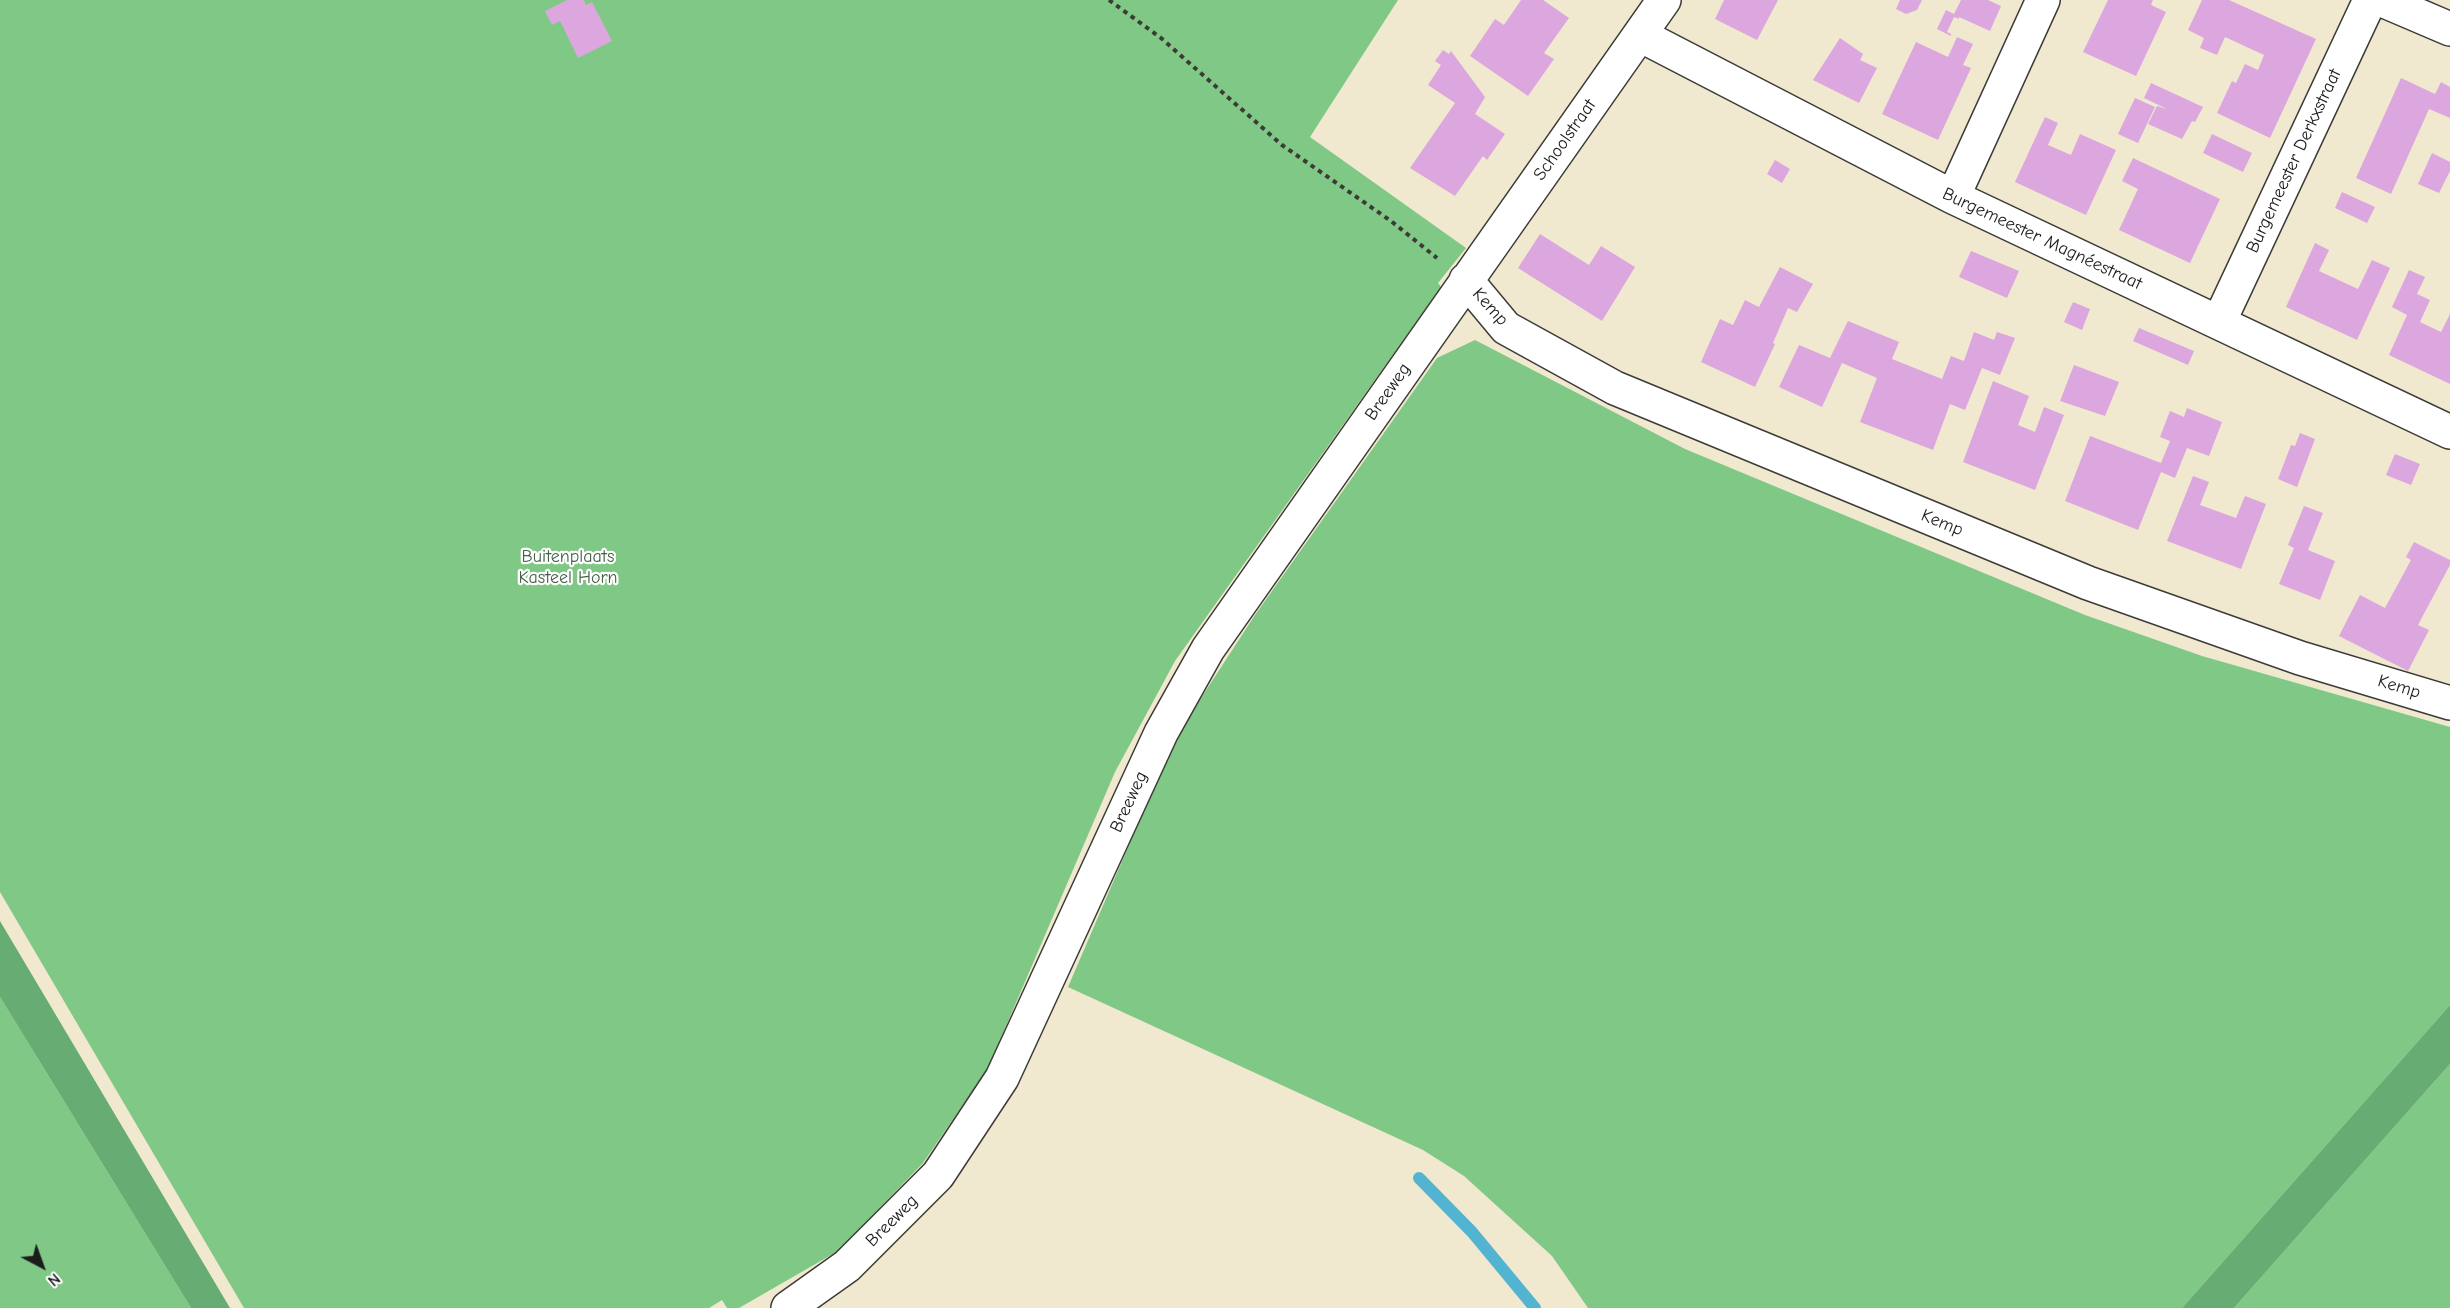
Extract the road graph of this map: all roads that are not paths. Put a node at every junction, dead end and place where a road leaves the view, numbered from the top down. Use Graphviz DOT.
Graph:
graph roads {
  1 [pos="1664,0"];
  2 [pos="2043,0"];
  3 [pos="2370,0"];
  4 [pos="2382,0"];
  5 [pos="2450,29"];
  6 [pos="1640,35"];
  7 [pos="1953,197"];
  8 [pos="1466,280"];
  9 [pos="2219,322"];
  10 [pos="2450,432"];
  11 [pos="2450,703"];
  12 [pos="788,1308"];
  1 -- 6 [label="street, Schoolstraat"];
  2 -- 7 [label="street"];
  3 -- 9 [label="street, Burgemeester Derkxstraat"];
  4 -- 5 [label="street"];
  6 -- 7 [label="street, Burgemeester Magnéestraat"];
  6 -- 8 [label="street, Schoolstraat"];
  7 -- 9 [label="street, Burgemeester Magnéestraat"];
  8 -- 11 [label="street, Kemp"];
  8 -- 12 [label="street, Breeweg"];
  9 -- 10 [label="street, Burgemeester Magnéestraat"];
}
